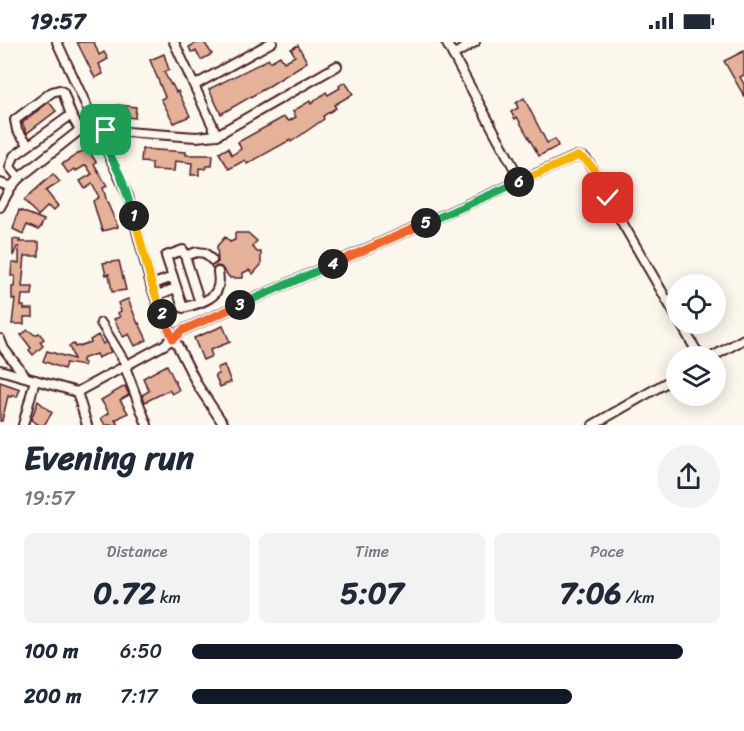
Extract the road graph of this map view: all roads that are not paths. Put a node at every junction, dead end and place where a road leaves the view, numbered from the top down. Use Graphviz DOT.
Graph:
graph roads {
  1 [pos="57,42"];
  2 [pos="174,42"];
  3 [pos="272,42"];
  4 [pos="446,42"];
  5 [pos="475,42"];
  6 [pos="453,55"];
  7 [pos="337,66"];
  8 [pos="195,85"];
  9 [pos="70,115"];
  10 [pos="94,122"];
  11 [pos="80,130"];
  12 [pos="98,130"];
  13 [pos="217,135"];
  14 [pos="29,145"];
  15 [pos="18,178"];
  16 [pos="521,181"];
  17 [pos="0,183"];
  18 [pos="11,187"];
  19 [pos="0,207"];
  20 [pos="185,256"];
  21 [pos="212,260"];
  22 [pos="218,272"];
  23 [pos="173,277"];
  24 [pos="152,285"];
  25 [pos="177,288"];
  26 [pos="155,296"];
  27 [pos="666,299"];
  28 [pos="200,303"];
  29 [pos="101,324"];
  30 [pos="0,339"];
  31 [pos="173,339"];
  32 [pos="744,339"];
  33 [pos="726,349"];
  34 [pos="126,366"];
  35 [pos="0,370"];
  36 [pos="26,377"];
  37 [pos="35,380"];
  38 [pos="666,383"];
  39 [pos="77,392"];
  40 [pos="23,425"];
  41 [pos="87,425"];
  42 [pos="147,425"];
  43 [pos="224,425"];
  44 [pos="593,425"];
  1 -- 10 [label="street"];
  2 -- 8 [label="street"];
  3 -- 8 [label="street"];
  4 -- 6 [label="street"];
  5 -- 6 [label="street"];
  6 -- 16 [label="street"];
  7 -- 13 [label="street"];
  8 -- 13 [label="street"];
  9 -- 11 [label="street"];
  9 -- 14 [label="street"];
  9 -- 14 [label="street"];
  10 -- 11 [label="street"];
  10 -- 12 [label="street"];
  11 -- 15 [label="street"];
  12 -- 13 [label="street"];
  12 -- 24 [label="street"];
  14 -- 15 [label="street"];
  15 -- 18 [label="street"];
  16 -- 27 [label="street"];
  16 -- 31 [label="street"];
  17 -- 18 [label="street"];
  18 -- 19 [label="street"];
  20 -- 21 [label="street"];
  20 -- 23 [label="street"];
  20 -- 28 [label="street"];
  22 -- 28 [label="street"];
  23 -- 24 [label="street"];
  23 -- 25 [label="street"];
  24 -- 26 [label="street"];
  25 -- 26 [label="street"];
  25 -- 28 [label="street"];
  26 -- 31 [label="street"];
  29 -- 34 [label="street"];
  30 -- 36 [label="street"];
  31 -- 34 [label="street"];
  31 -- 43 [label="street"];
  32 -- 33 [label="street"];
  34 -- 39 [label="street"];
  34 -- 42 [label="street"];
  35 -- 36 [label="street"];
  36 -- 37 [label="street"];
  37 -- 39 [label="street"];
  37 -- 40 [label="street"];
  38 -- 44 [label="street"];
  39 -- 41 [label="street"];
}
